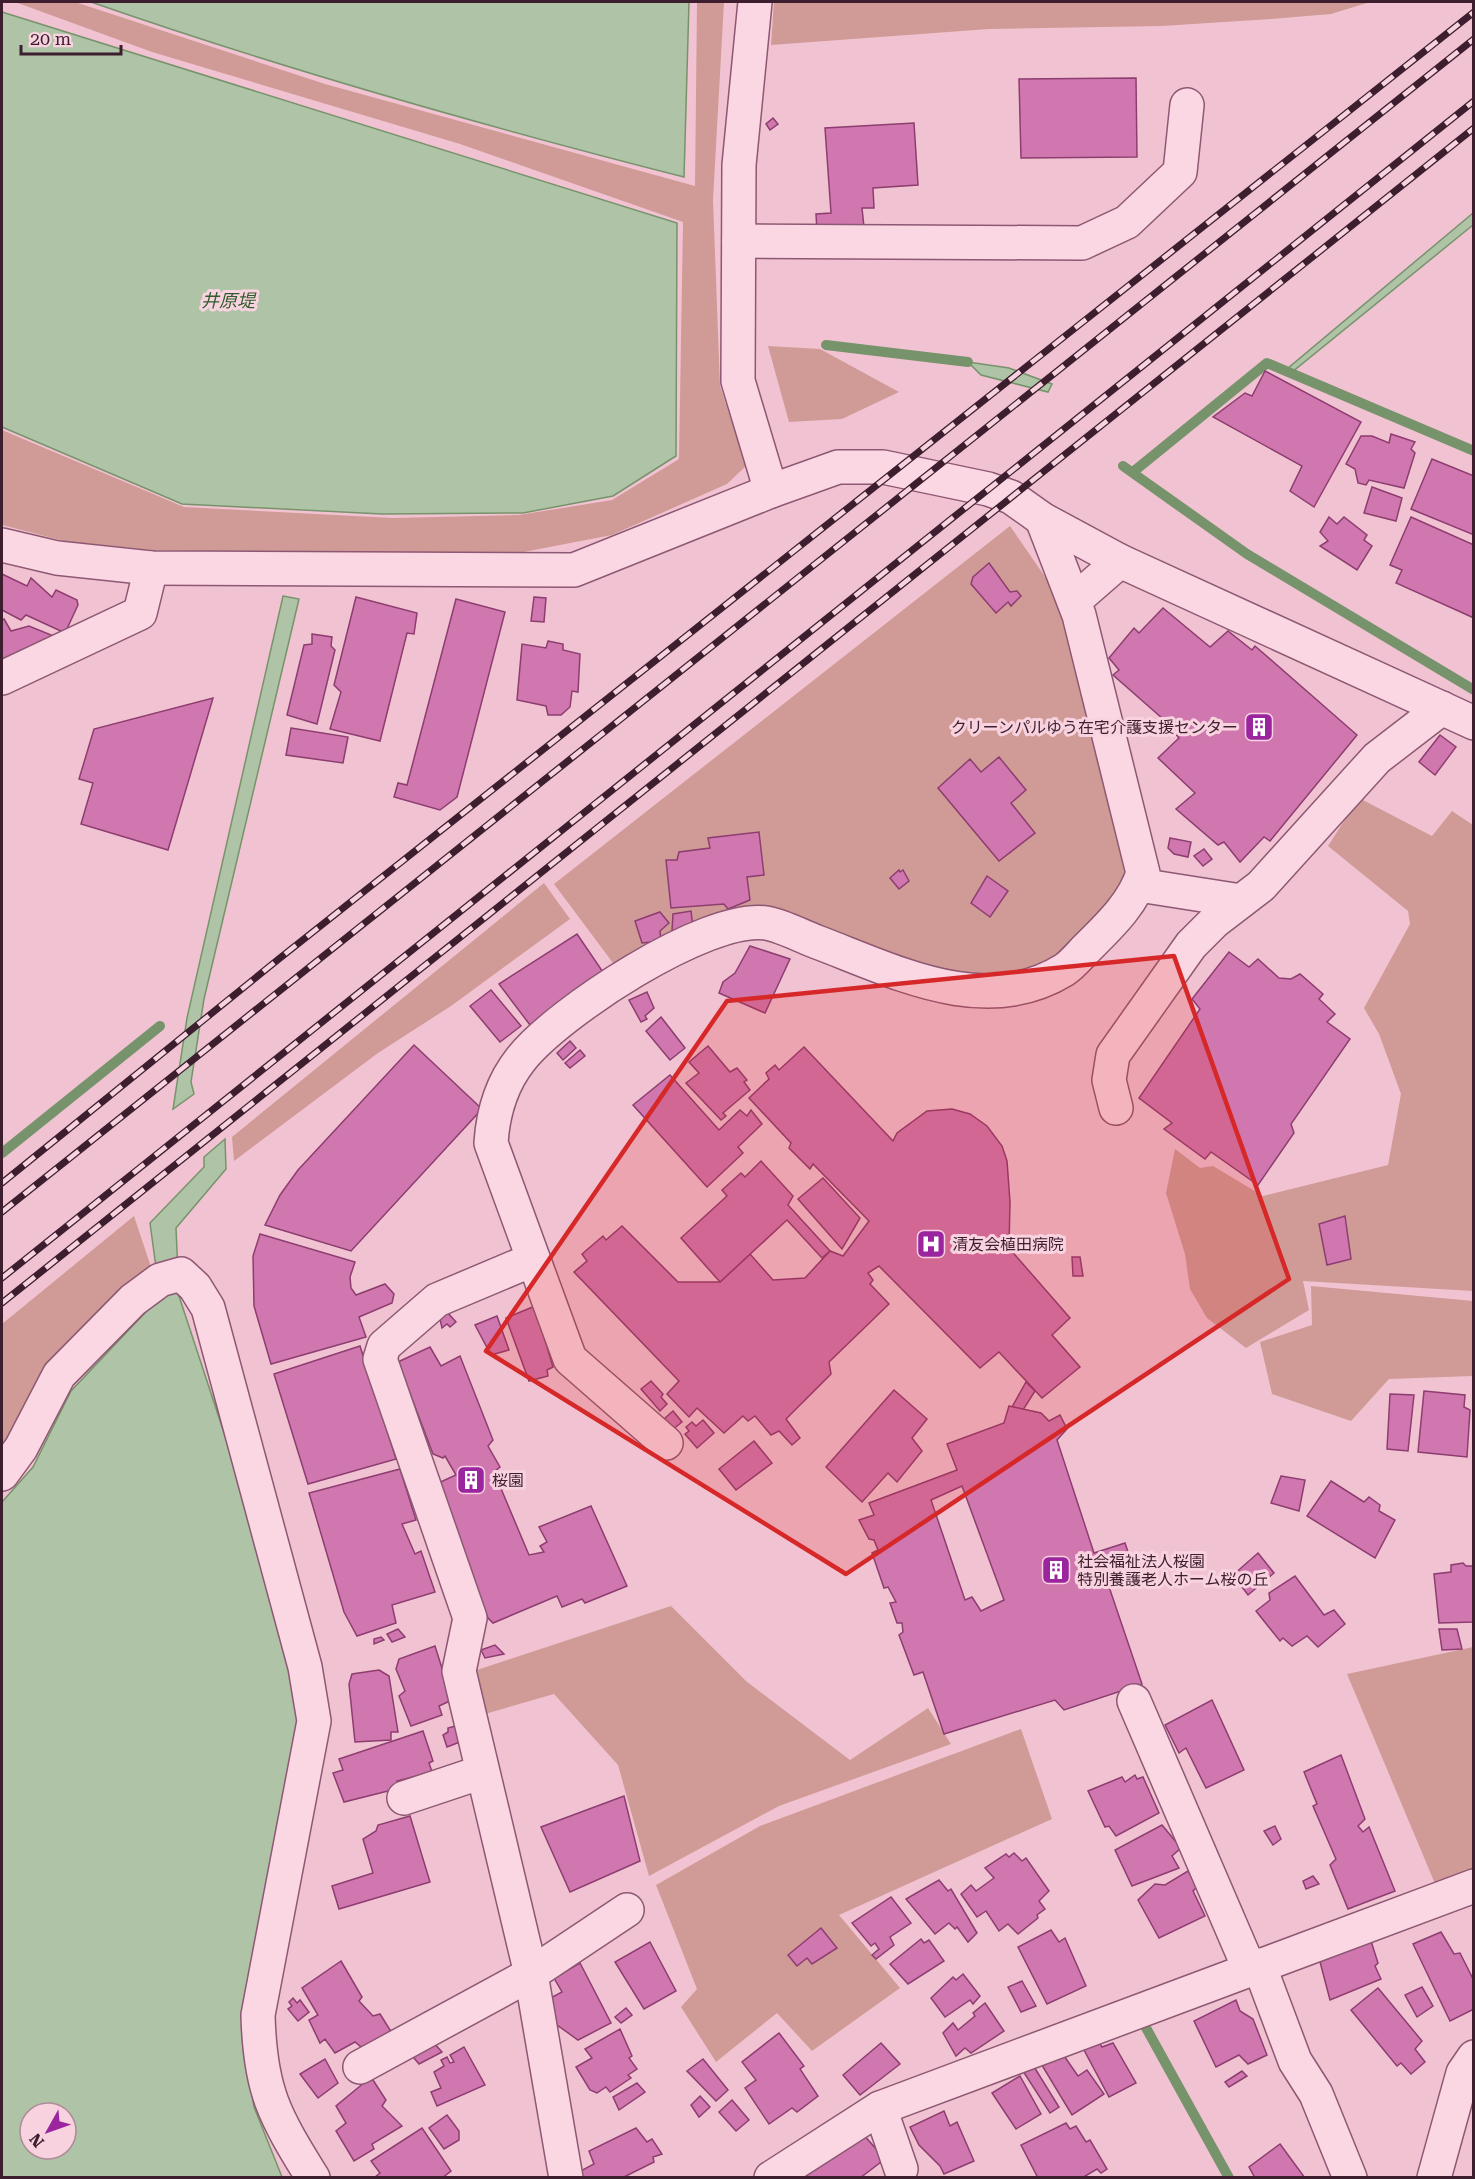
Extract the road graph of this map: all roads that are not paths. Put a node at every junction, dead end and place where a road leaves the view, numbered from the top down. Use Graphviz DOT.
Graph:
graph roads {
  1 [pos="755,2"];
  2 [pos="1187,105"];
  3 [pos="739,241"];
  4 [pos="771,491"];
  5 [pos="1042,519"];
  6 [pos="2,544"];
  7 [pos="1120,561"];
  8 [pos="151,568"];
  9 [pos="1074,601"];
  10 [pos="2,678"];
  11 [pos="1442,708"];
  12 [pos="1473,723"];
  13 [pos="1139,885"];
  14 [pos="1241,901"];
  15 [pos="1116,1108"];
  16 [pos="532,1260"];
  17 [pos="666,1443"];
  18 [pos="2,1474"];
  19 [pos="1134,1701"];
  20 [pos="482,1772"];
  21 [pos="404,1798"];
  22 [pos="1473,1886"];
  23 [pos="627,1910"];
  24 [pos="1254,1967"];
  25 [pos="531,1974"];
  26 [pos="1473,2057"];
  27 [pos="360,2067"];
  28 [pos="880,2108"];
  29 [pos="901,2169"];
  30 [pos="313,2178"];
  31 [pos="566,2178"];
  32 [pos="771,2178"];
  33 [pos="1350,2178"];
  34 [pos="1434,2178"];
  1 -- 3 [label="street"];
  2 -- 3 [label="street"];
  3 -- 4 [label="street"];
  4 -- 5 [label="street"];
  4 -- 8 [label="street"];
  5 -- 7 [label="street"];
  5 -- 9 [label="street"];
  6 -- 8 [label="street"];
  7 -- 9 [label="street"];
  7 -- 11 [label="street"];
  8 -- 10 [label="street"];
  9 -- 13 [label="street"];
  11 -- 12 [label="street"];
  11 -- 14 [label="street"];
  13 -- 14 [label="street"];
  13 -- 16 [label="street"];
  14 -- 15 [label="street"];
  16 -- 17 [label="street"];
  16 -- 20 [label="street"];
  18 -- 30 [label="street"];
  19 -- 24 [label="street"];
  20 -- 21 [label="street"];
  20 -- 25 [label="street"];
  22 -- 24 [label="street"];
  23 -- 25 [label="street"];
  24 -- 28 [label="street"];
  24 -- 33 [label="street"];
  25 -- 27 [label="street"];
  25 -- 31 [label="street"];
  26 -- 34 [label="street"];
  28 -- 29 [label="street"];
  28 -- 32 [label="street"];
}
